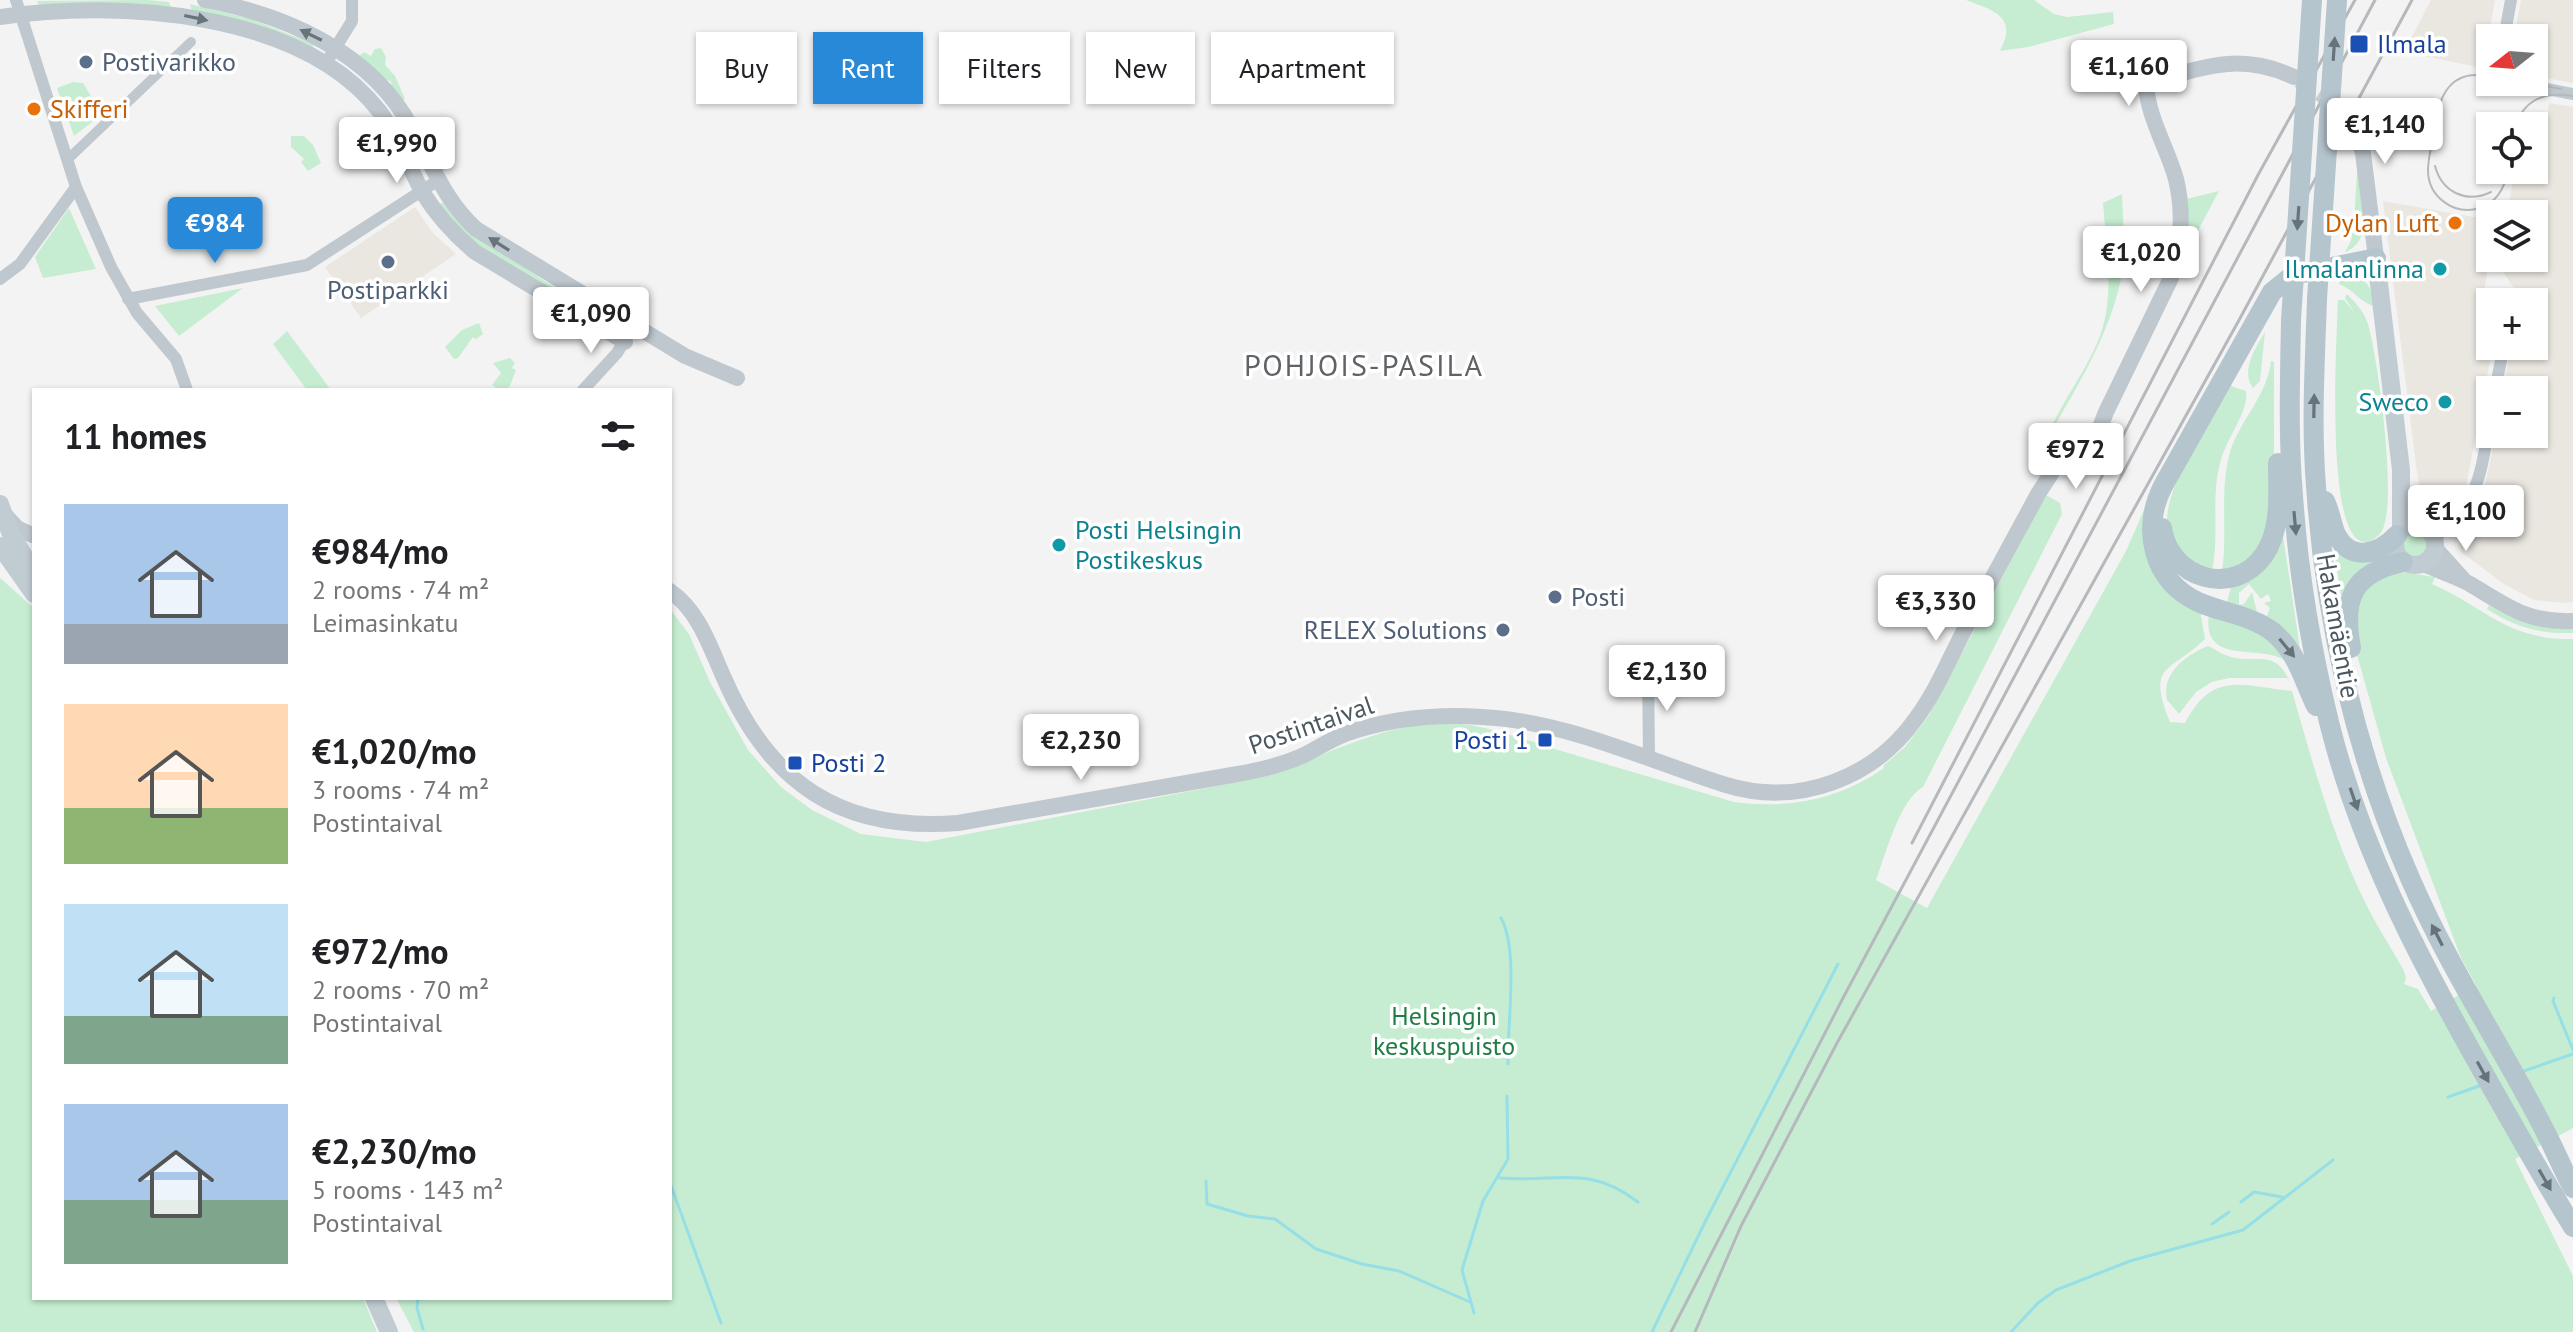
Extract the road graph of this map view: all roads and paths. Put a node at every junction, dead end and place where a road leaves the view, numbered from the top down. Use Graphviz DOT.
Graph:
graph roads {
  1 [pos="205,0"];
  2 [pos="352,0"];
  3 [pos="2312,0"];
  4 [pos="2337,0"];
  5 [pos="2511,0"];
  6 [pos="18,7"];
  7 [pos="0,17"];
  8 [pos="2507,24"];
  9 [pos="191,42"];
  10 [pos="336,48"];
  11 [pos="326,63"];
  12 [pos="2294,77"];
  13 [pos="2548,89"];
  14 [pos="2573,94"];
  15 [pos="2354,125"];
  16 [pos="67,160"];
  17 [pos="437,181"];
  18 [pos="76,187"];
  19 [pos="422,190"];
  20 [pos="2376,258"];
  21 [pos="0,279"];
  22 [pos="128,299"];
  23 [pos="635,324"];
  24 [pos="625,342"];
  25 [pos="737,378"];
  26 [pos="186,388"];
  27 [pos="585,388"];
  28 [pos="2290,417"];
  29 [pos="2485,448"];
  30 [pos="2174,468"];
  31 [pos="2401,470"];
  32 [pos="2315,484"];
  33 [pos="2,509"];
  34 [pos="2399,533"];
  35 [pos="2430,535"];
  36 [pos="24,551"];
  37 [pos="2414,563"];
  38 [pos="2467,583"];
  39 [pos="32,585"];
  40 [pos="672,593"];
  41 [pos="2573,621"];
  42 [pos="1648,666"];
  43 [pos="2353,711"];
  44 [pos="2330,725"];
  45 [pos="1649,759"];
  46 [pos="2549,1139"];
  47 [pos="2573,1169"];
  48 [pos="2573,1188"];
  49 [pos="2561,1208"];
  50 [pos="2573,1227"];
  51 [pos="2573,1245"];
  52 [pos="375,1300"];
  53 [pos="389,1332"];
  10 -- 1 [label="street, one-way"];
  2 -- 10 [label="street"];
  3 -- 28 [label="main road, Hakamäentie, one-way, bridge"];
  32 -- 4 [label="main road, Hakamäentie, one-way, bridge"];
  5 -- 8 [label="street"];
  6 -- 7 [label="street"];
  6 -- 11 [label="street, one-way"];
  6 -- 16 [label="street"];
  9 -- 16 [label="street"];
  10 -- 11 [label="street"];
  10 -- 17 [label="street"];
  11 -- 19 [label="street"];
  12 -- 45 [label="street, Postintaival"];
  13 -- 14 [label="street"];
  15 -- 20 [label="street"];
  16 -- 18 [label="street"];
  17 -- 19 [label="street"];
  23 -- 17 [label="street, one-way"];
  18 -- 21 [label="street"];
  18 -- 22 [label="street"];
  19 -- 22 [label="street"];
  19 -- 24 [label="street"];
  20 -- 30 [label="main road"];
  20 -- 31 [label="main road"];
  22 -- 26 [label="street"];
  23 -- 24 [label="street"];
  23 -- 25 [label="street"];
  24 -- 27 [label="street"];
  28 -- 30 [label="main road"];
  28 -- 44 [label="main road, Hakamäentie, one-way"];
  29 -- 35 [label="street"];
  30 -- 44 [label="main road, one-way"];
  31 -- 34 [label="main road"];
  31 -- 35 [label="main road"];
  32 -- 34 [label="main road"];
  32 -- 43 [label="main road, Hakamäentie"];
  33 -- 36 [label="main road"];
  34 -- 35 [label="main road"];
  34 -- 37 [label="main road"];
  35 -- 37 [label="main road"];
  35 -- 38 [label="street"];
  36 -- 39 [label="main road"];
  37 -- 38 [label="street"];
  37 -- 43 [label="main road"];
  38 -- 41 [label="street"];
  40 -- 45 [label="street, Postintaival"];
  42 -- 45 [label="street"];
  46 -- 43 [label="main road, Hakamäentie, one-way"];
  44 -- 49 [label="main road, Hakamäentie, one-way"];
  46 -- 47 [label="main road, Hakamäentie"];
  46 -- 48 [label="main road, Hakamäentie"];
  49 -- 50 [label="main road, Hakamäentie"];
  49 -- 51 [label="main road, Hakamäentie"];
  52 -- 53 [label="main road"];
}
